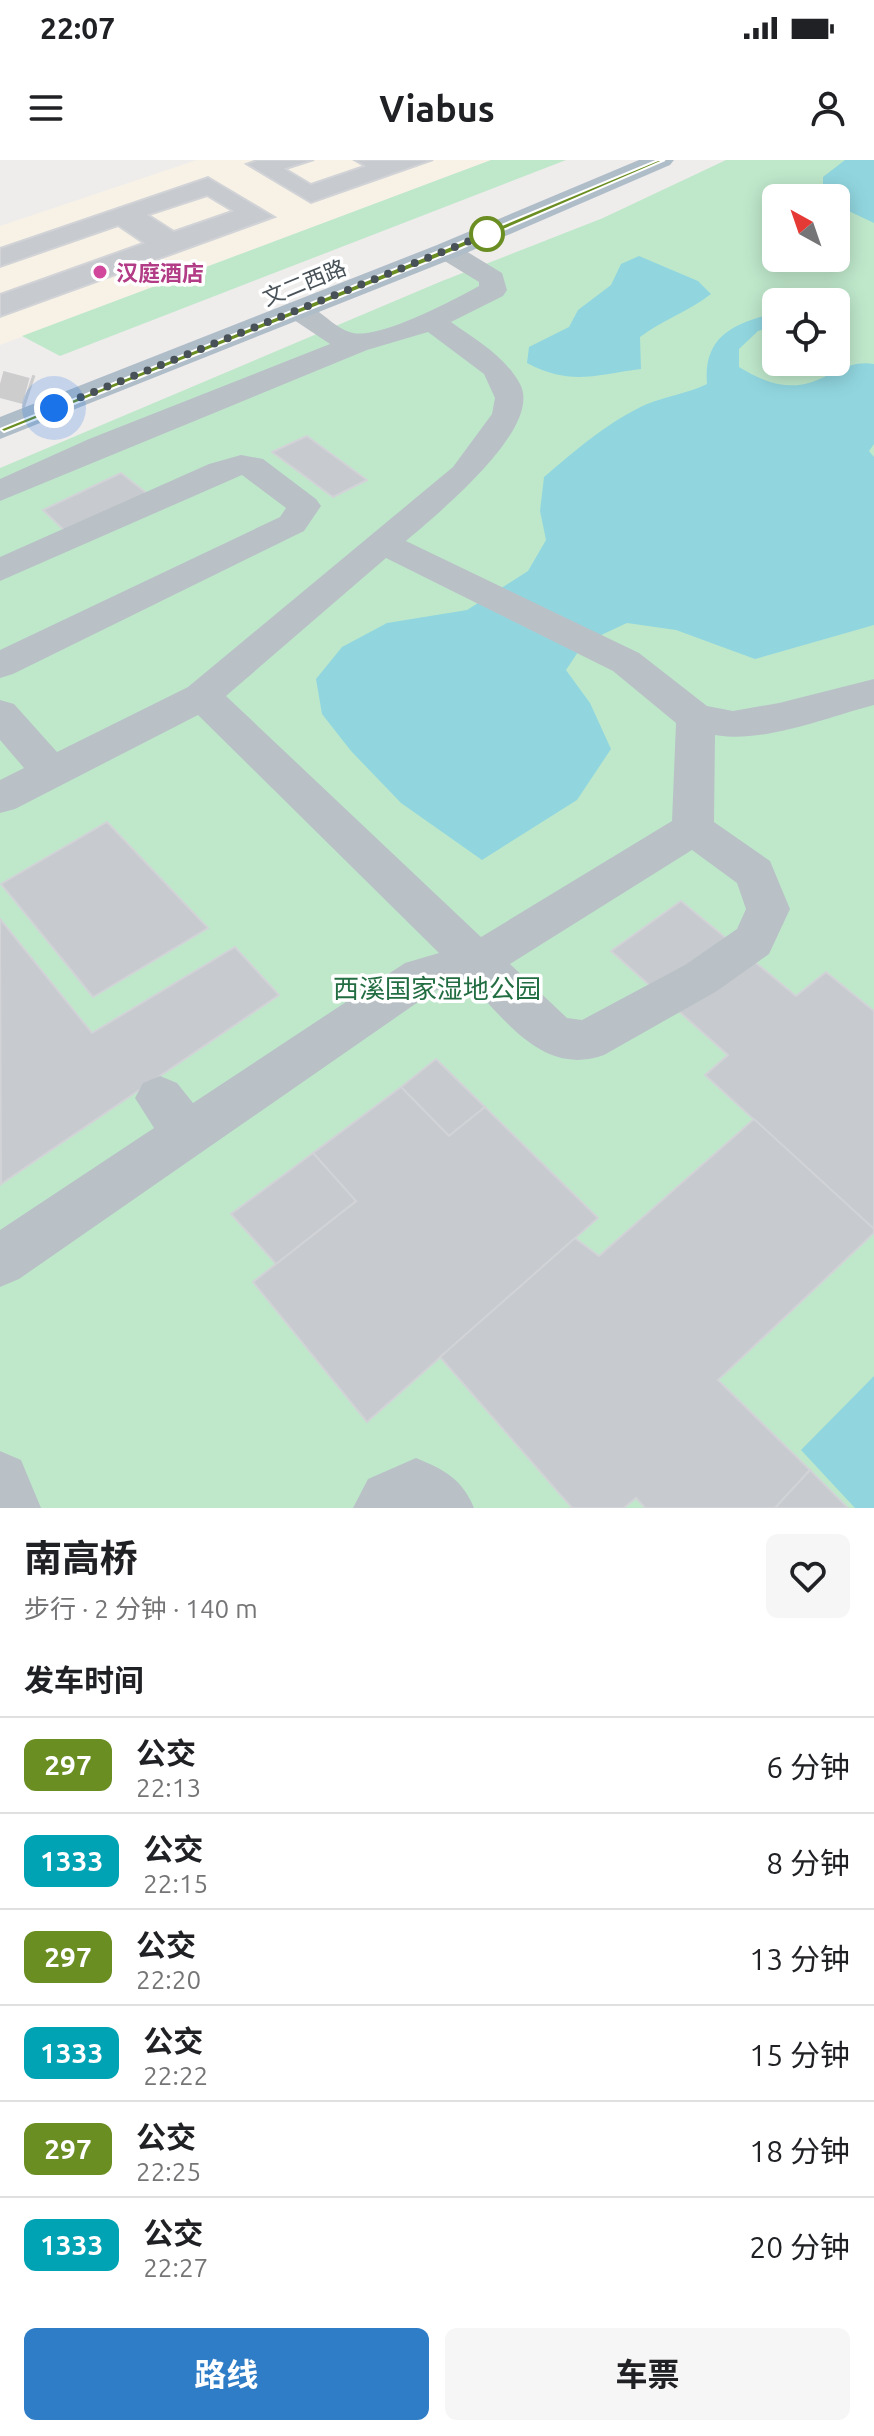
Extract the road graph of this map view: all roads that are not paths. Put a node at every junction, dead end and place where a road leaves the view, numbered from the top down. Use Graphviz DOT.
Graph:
graph roads {
  1 [pos="609,160"];
  2 [pos="661,160"];
  3 [pos="447,251"];
  4 [pos="298,310"];
  5 [pos="430,319"];
  6 [pos="359,343"];
  7 [pos="0,404"];
  8 [pos="0,429"];
  9 [pos="0,491"];
  10 [pos="384,544"];
  11 [pos="0,570"];
  12 [pos="0,665"];
  13 [pos="874,692"];
  14 [pos="202,696"];
  15 [pos="0,714"];
  16 [pos="696,718"];
  17 [pos="50,771"];
  18 [pos="0,798"];
  19 [pos="693,829"];
  20 [pos="478,961"];
  21 [pos="0,1261"];
  22 [pos="0,1481"];
  23 [pos="11,1508"];
  24 [pos="383,1508"];
  25 [pos="444,1508"];
  1 -- 7 [label="main road, 文二西路"];
  2 -- 3 [label="main road, 文二西路"];
  3 -- 4 [label="main road, 文二西路"];
  3 -- 5 [label="street"];
  4 -- 6 [label="street"];
  4 -- 8 [label="main road, 文二西路"];
  5 -- 6 [label="street"];
  5 -- 10 [label="street"];
  6 -- 9 [label="street"];
  10 -- 14 [label="street"];
  10 -- 16 [label="street"];
  11 -- 12 [label="street"];
  13 -- 16 [label="street"];
  14 -- 17 [label="street"];
  14 -- 20 [label="street"];
  15 -- 17 [label="street"];
  16 -- 19 [label="street"];
  17 -- 18 [label="street"];
  19 -- 20 [label="street"];
  19 -- 20 [label="street"];
  20 -- 21 [label="street"];
  22 -- 23 [label="street"];
  24 -- 25 [label="street"];
}
